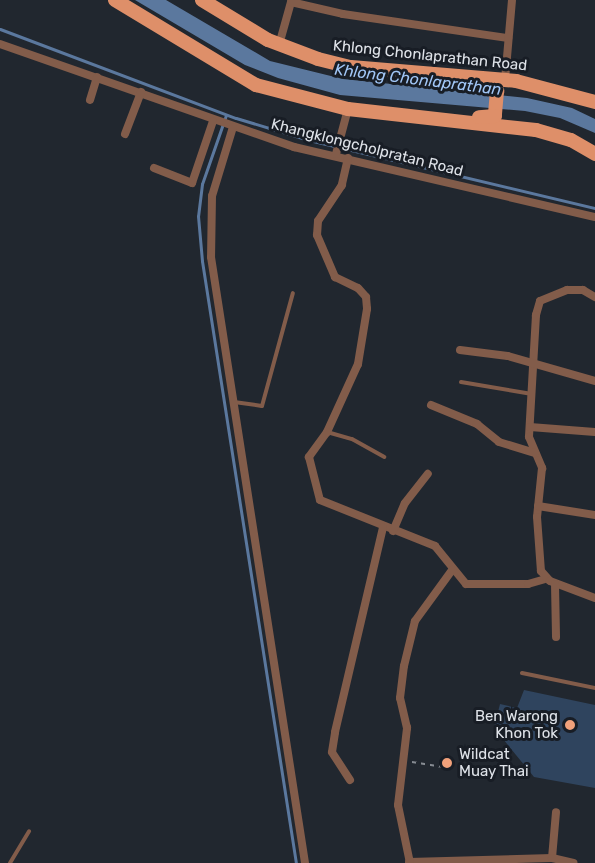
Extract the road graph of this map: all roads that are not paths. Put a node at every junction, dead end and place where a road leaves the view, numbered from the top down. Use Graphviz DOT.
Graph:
graph roads {
  1 [pos="115,0"];
  2 [pos="202,0"];
  3 [pos="512,0"];
  4 [pos="508,38"];
  5 [pos="0,44"];
  6 [pos="279,45"];
  7 [pos="97,77"];
  8 [pos="502,88"];
  9 [pos="141,92"];
  10 [pos="90,100"];
  11 [pos="589,100"];
  12 [pos="348,109"];
  13 [pos="402,113"];
  14 [pos="500,115"];
  15 [pos="216,122"];
  16 [pos="233,127"];
  17 [pos="125,134"];
  18 [pos="571,140"];
  19 [pos="336,152"];
  20 [pos="595,154"];
  21 [pos="348,158"];
  22 [pos="154,168"];
  23 [pos="595,217"];
  24 [pos="293,293"];
  25 [pos="595,297"];
  26 [pos="460,350"];
  27 [pos="535,363"];
  28 [pos="595,381"];
  29 [pos="461,382"];
  30 [pos="533,394"];
  31 [pos="233,402"];
  32 [pos="431,405"];
  33 [pos="530,427"];
  34 [pos="327,432"];
  35 [pos="595,432"];
  36 [pos="535,453"];
  37 [pos="384,457"];
  38 [pos="428,474"];
  39 [pos="538,506"];
  40 [pos="595,515"];
  41 [pos="383,528"];
  42 [pos="393,531"];
  43 [pos="452,570"];
  44 [pos="546,579"];
  45 [pos="555,584"];
  46 [pos="595,598"];
  47 [pos="556,637"];
  48 [pos="522,673"];
  49 [pos="595,688"];
  50 [pos="350,780"];
  51 [pos="556,812"];
  52 [pos="29,831"];
  53 [pos="552,858"];
  54 [pos="522,860"];
  55 [pos="409,862"];
  56 [pos="449,862"];
  57 [pos="10,863"];
  58 [pos="305,863"];
  59 [pos="573,863"];
  1 -- 12 [label="main road"];
  2 -- 6 [label="main road, Khlong Chonlaprathan Road"];
  3 -- 4 [label="street"];
  4 -- 6 [label="street"];
  4 -- 8 [label="street"];
  5 -- 7 [label="street, Khangklongcholpratan Road"];
  6 -- 8 [label="main road, Khlong Chonlaprathan Road"];
  7 -- 9 [label="street, Khangklongcholpratan Road"];
  7 -- 10 [label="street"];
  8 -- 11 [label="main road, Khlong Chonlaprathan Road"];
  8 -- 14 [label="main road"];
  9 -- 15 [label="street, Khangklongcholpratan Road"];
  9 -- 17 [label="street"];
  12 -- 13 [label="main road"];
  12 -- 19 [label="street"];
  13 -- 14 [label="main road"];
  13 -- 18 [label="main road"];
  14 -- 18 [label="main road"];
  15 -- 16 [label="street, Khangklongcholpratan Road"];
  15 -- 22 [label="street"];
  16 -- 19 [label="street, Khangklongcholpratan Road"];
  16 -- 31 [label="street"];
  18 -- 20 [label="main road"];
  19 -- 21 [label="street, Khangklongcholpratan Road"];
  21 -- 23 [label="street, Khangklongcholpratan Road"];
  21 -- 34 [label="street"];
  24 -- 31 [label="lane"];
  25 -- 27 [label="street"];
  26 -- 27 [label="street"];
  27 -- 28 [label="street"];
  27 -- 30 [label="street"];
  29 -- 30 [label="lane"];
  30 -- 33 [label="street"];
  31 -- 58 [label="street"];
  32 -- 36 [label="street"];
  33 -- 35 [label="street"];
  33 -- 36 [label="street"];
  34 -- 37 [label="lane"];
  34 -- 41 [label="street"];
  36 -- 39 [label="street"];
  38 -- 42 [label="street"];
  39 -- 40 [label="street"];
  39 -- 44 [label="street"];
  41 -- 42 [label="street"];
  41 -- 50 [label="street"];
  42 -- 43 [label="street"];
  43 -- 44 [label="street"];
  43 -- 55 [label="street"];
  44 -- 45 [label="street"];
  45 -- 46 [label="street"];
  45 -- 47 [label="street"];
  48 -- 49 [label="lane"];
  51 -- 53 [label="street"];
  52 -- 57 [label="lane"];
  53 -- 54 [label="street"];
  53 -- 59 [label="street"];
  54 -- 56 [label="street"];
  55 -- 56 [label="street"];
}
